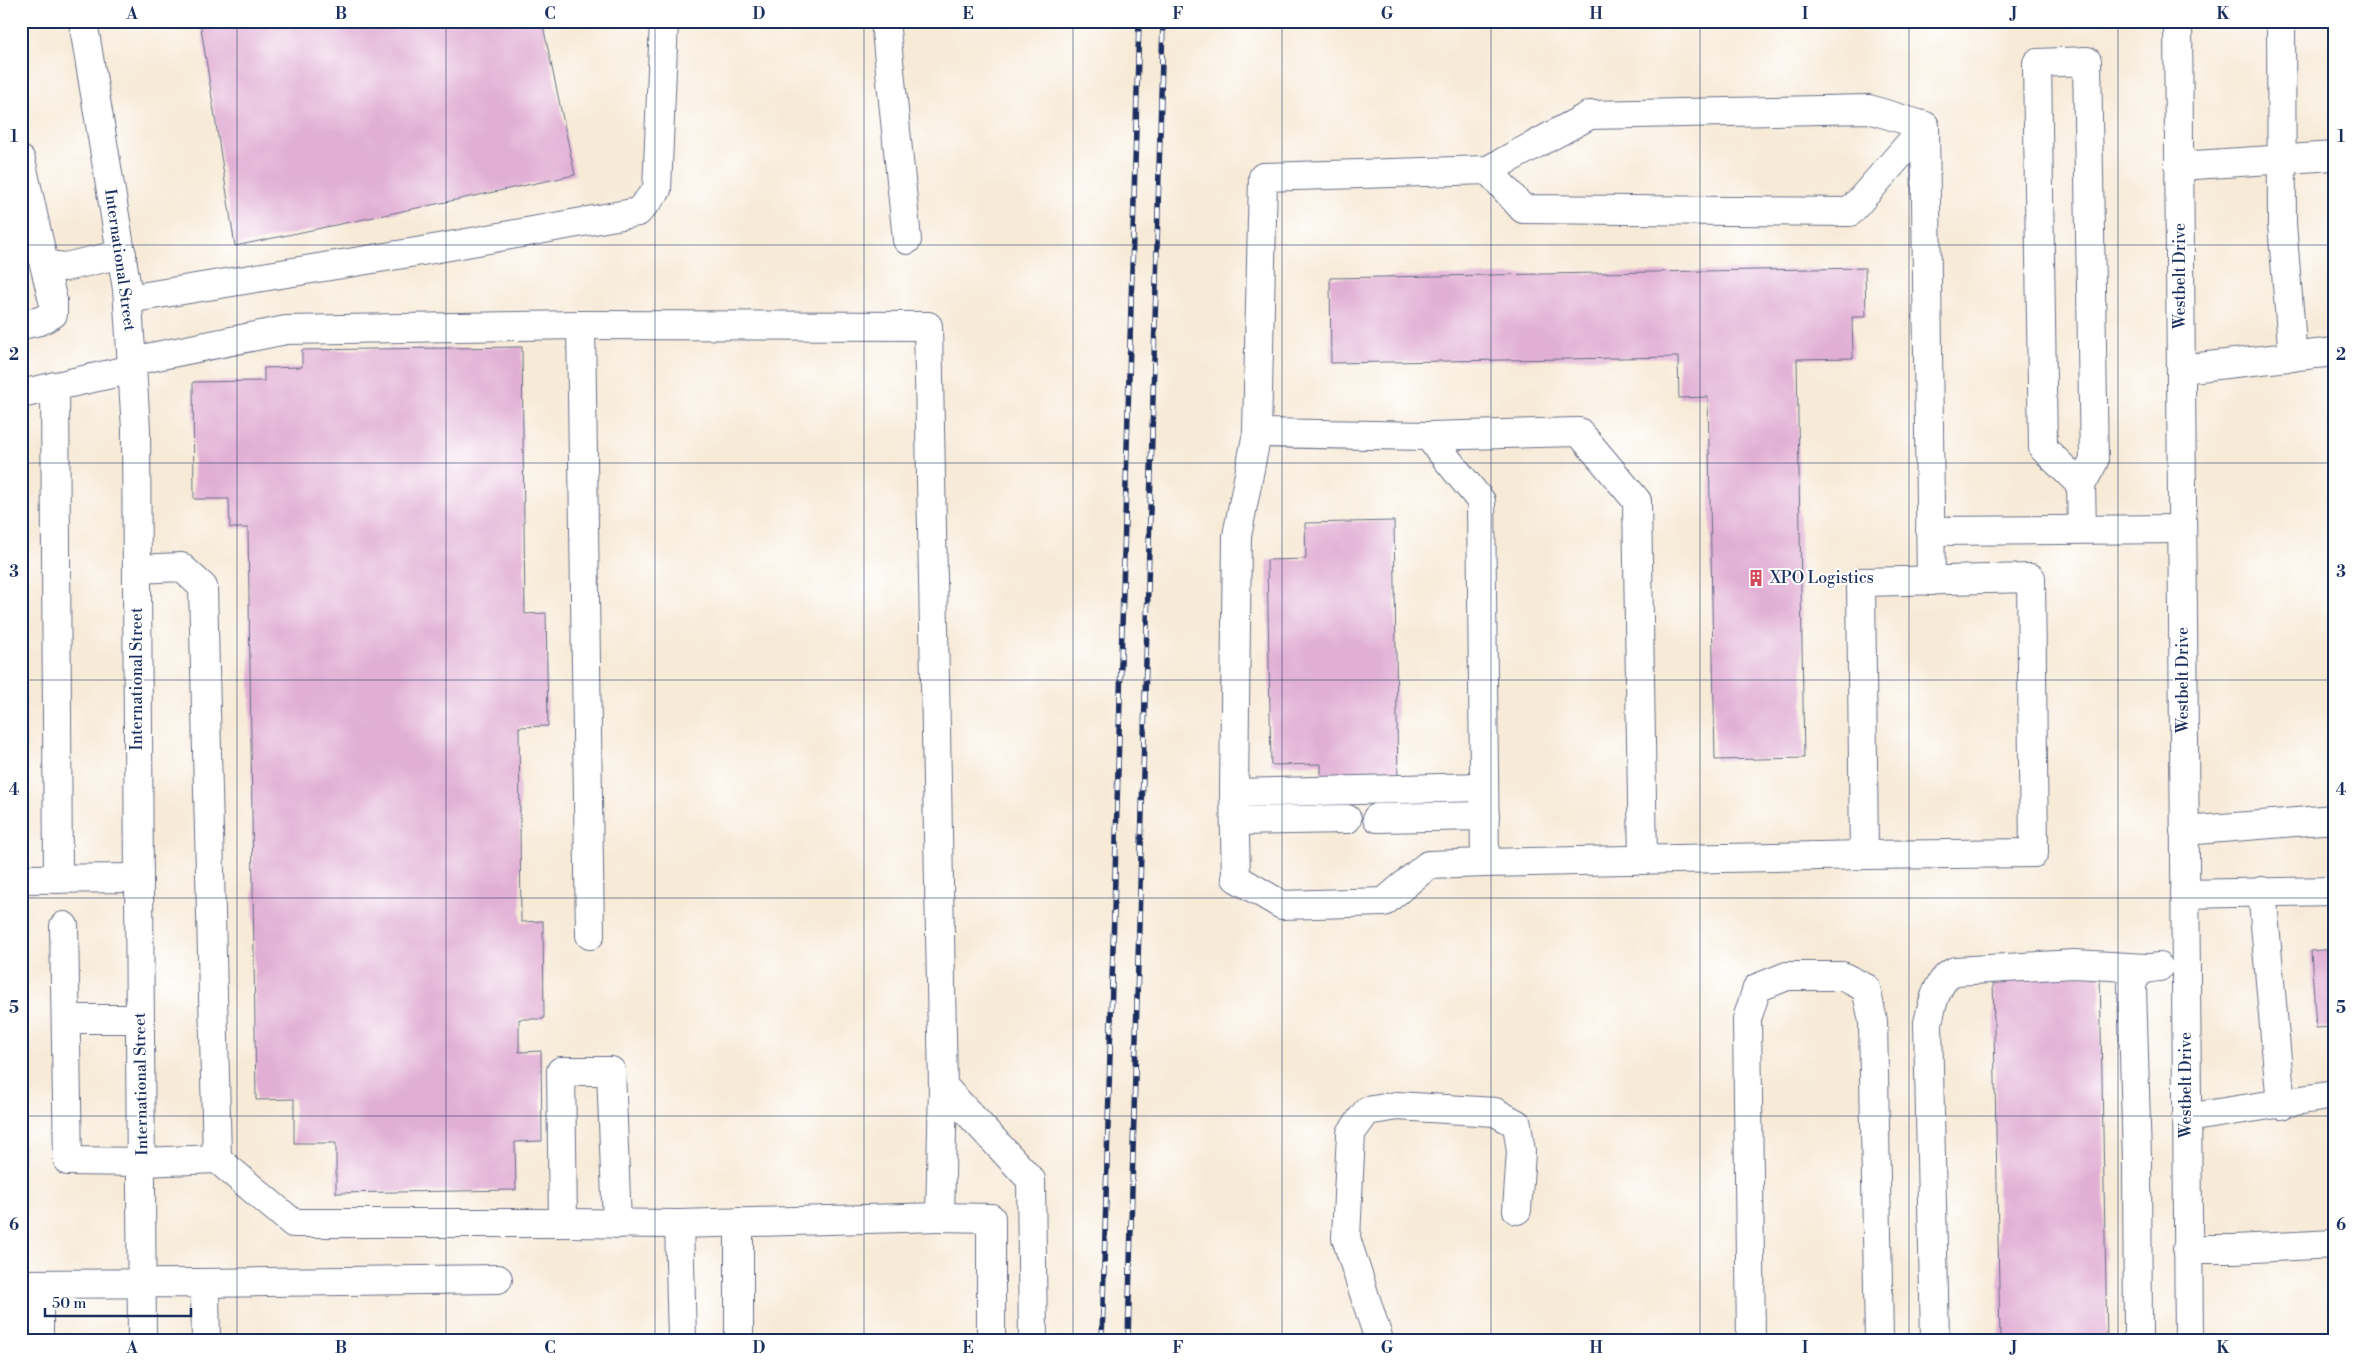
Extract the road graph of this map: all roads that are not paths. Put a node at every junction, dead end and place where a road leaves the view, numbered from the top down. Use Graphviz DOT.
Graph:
graph roads {
  1 [pos="83,21"];
  2 [pos="664,21"];
  3 [pos="885,21"];
  4 [pos="2178,21"];
  5 [pos="2281,21"];
  6 [pos="1925,126"];
  7 [pos="2334,156"];
  8 [pos="2282,159"];
  9 [pos="21,160"];
  10 [pos="2179,166"];
  11 [pos="1488,170"];
  12 [pos="908,240"];
  13 [pos="122,254"];
  14 [pos="44,264"];
  15 [pos="128,299"];
  16 [pos="21,324"];
  17 [pos="581,326"];
  18 [pos="2334,352"];
  19 [pos="2293,357"];
  20 [pos="132,365"];
  21 [pos="2181,369"];
  22 [pos="55,386"];
  23 [pos="21,394"];
  24 [pos="1257,433"];
  25 [pos="1428,436"];
  26 [pos="2081,486"];
  27 [pos="2082,529"];
  28 [pos="2182,529"];
  29 [pos="1930,531"];
  30 [pos="137,569"];
  31 [pos="1931,581"];
  32 [pos="1484,787"];
  33 [pos="1234,793"];
  34 [pos="1484,816"];
  35 [pos="1377,818"];
  36 [pos="1346,819"];
  37 [pos="2334,819"];
  38 [pos="1234,822"];
  39 [pos="2184,831"];
  40 [pos="1864,856"];
  41 [pos="1642,860"];
  42 [pos="1485,863"];
  43 [pos="58,878"];
  44 [pos="138,878"];
  45 [pos="21,879"];
  46 [pos="2262,891"];
  47 [pos="2334,891"];
  48 [pos="2185,894"];
  49 [pos="64,926"];
  50 [pos="590,935"];
  51 [pos="2185,966"];
  52 [pos="2147,968"];
  53 [pos="66,1019"];
  54 [pos="139,1019"];
  55 [pos="943,1086"];
  56 [pos="2334,1095"];
  57 [pos="2281,1105"];
  58 [pos="2186,1118"];
  59 [pos="216,1159"];
  60 [pos="142,1162"];
  61 [pos="1517,1210"];
  62 [pos="940,1217"];
  63 [pos="740,1222"];
  64 [pos="563,1223"];
  65 [pos="617,1224"];
  66 [pos="679,1224"];
  67 [pos="2334,1244"];
  68 [pos="2187,1249"];
  69 [pos="498,1279"];
  70 [pos="142,1283"];
  71 [pos="198,1283"];
  72 [pos="30,1284"];
  73 [pos="40,1340"];
  74 [pos="142,1340"];
  75 [pos="206,1340"];
  76 [pos="682,1340"];
  77 [pos="739,1340"];
  78 [pos="991,1340"];
  79 [pos="1034,1340"];
  80 [pos="1379,1340"];
  81 [pos="1751,1340"];
  82 [pos="1880,1340"];
  83 [pos="1935,1340"];
  84 [pos="2138,1340"];
  85 [pos="2189,1340"];
  1 -- 13 [label="street, International Street"];
  2 -- 15 [label="street"];
  3 -- 12 [label="street"];
  4 -- 10 [label="street, Westbelt Drive"];
  5 -- 8 [label="street"];
  6 -- 11 [label="street"];
  6 -- 11 [label="street"];
  6 -- 29 [label="street"];
  7 -- 8 [label="street"];
  8 -- 10 [label="street"];
  8 -- 19 [label="street"];
  9 -- 14 [label="street"];
  10 -- 21 [label="street, Westbelt Drive"];
  11 -- 24 [label="street"];
  13 -- 14 [label="street"];
  13 -- 15 [label="street, International Street"];
  14 -- 16 [label="street"];
  15 -- 20 [label="street, International Street"];
  17 -- 20 [label="street"];
  17 -- 50 [label="street"];
  17 -- 55 [label="street"];
  18 -- 19 [label="street"];
  19 -- 21 [label="street"];
  20 -- 22 [label="street"];
  20 -- 30 [label="street, International Street"];
  21 -- 28 [label="street, Westbelt Drive"];
  22 -- 23 [label="street"];
  22 -- 43 [label="street"];
  24 -- 25 [label="street"];
  24 -- 33 [label="street"];
  25 -- 32 [label="street"];
  25 -- 41 [label="street"];
  26 -- 26 [label="street"];
  26 -- 27 [label="street"];
  27 -- 28 [label="street"];
  27 -- 29 [label="street"];
  28 -- 39 [label="street, Westbelt Drive"];
  29 -- 31 [label="street"];
  30 -- 44 [label="street, International Street"];
  30 -- 59 [label="street"];
  31 -- 40 [label="street"];
  31 -- 40 [label="street"];
  32 -- 33 [label="street"];
  32 -- 34 [label="street"];
  33 -- 38 [label="street"];
  34 -- 35 [label="street"];
  34 -- 42 [label="street"];
  36 -- 38 [label="street"];
  37 -- 39 [label="street"];
  38 -- 42 [label="street"];
  39 -- 48 [label="street, Westbelt Drive"];
  40 -- 41 [label="street"];
  41 -- 42 [label="street"];
  43 -- 44 [label="street"];
  43 -- 45 [label="street"];
  44 -- 54 [label="street, International Street"];
  46 -- 47 [label="street"];
  46 -- 48 [label="street"];
  46 -- 57 [label="street"];
  48 -- 51 [label="street, Westbelt Drive"];
  49 -- 53 [label="street"];
  51 -- 52 [label="street"];
  51 -- 58 [label="street, Westbelt Drive"];
  52 -- 83 [label="street"];
  52 -- 84 [label="street"];
  53 -- 54 [label="street"];
  53 -- 60 [label="street"];
  54 -- 60 [label="street, International Street"];
  55 -- 62 [label="street"];
  55 -- 79 [label="street"];
  56 -- 57 [label="street"];
  57 -- 58 [label="street"];
  58 -- 68 [label="street, Westbelt Drive"];
  59 -- 60 [label="street"];
  59 -- 64 [label="street"];
  60 -- 70 [label="street, International Street"];
  61 -- 80 [label="street"];
  62 -- 63 [label="street"];
  62 -- 78 [label="street"];
  63 -- 66 [label="street"];
  63 -- 77 [label="street"];
  64 -- 65 [label="street"];
  64 -- 65 [label="street"];
  65 -- 66 [label="street"];
  66 -- 76 [label="street"];
  67 -- 68 [label="street"];
  68 -- 85 [label="street, Westbelt Drive"];
  69 -- 71 [label="street"];
  70 -- 71 [label="street"];
  70 -- 72 [label="street"];
  70 -- 74 [label="street, International Street"];
  71 -- 75 [label="street"];
  72 -- 73 [label="street"];
  81 -- 82 [label="street"];
}
